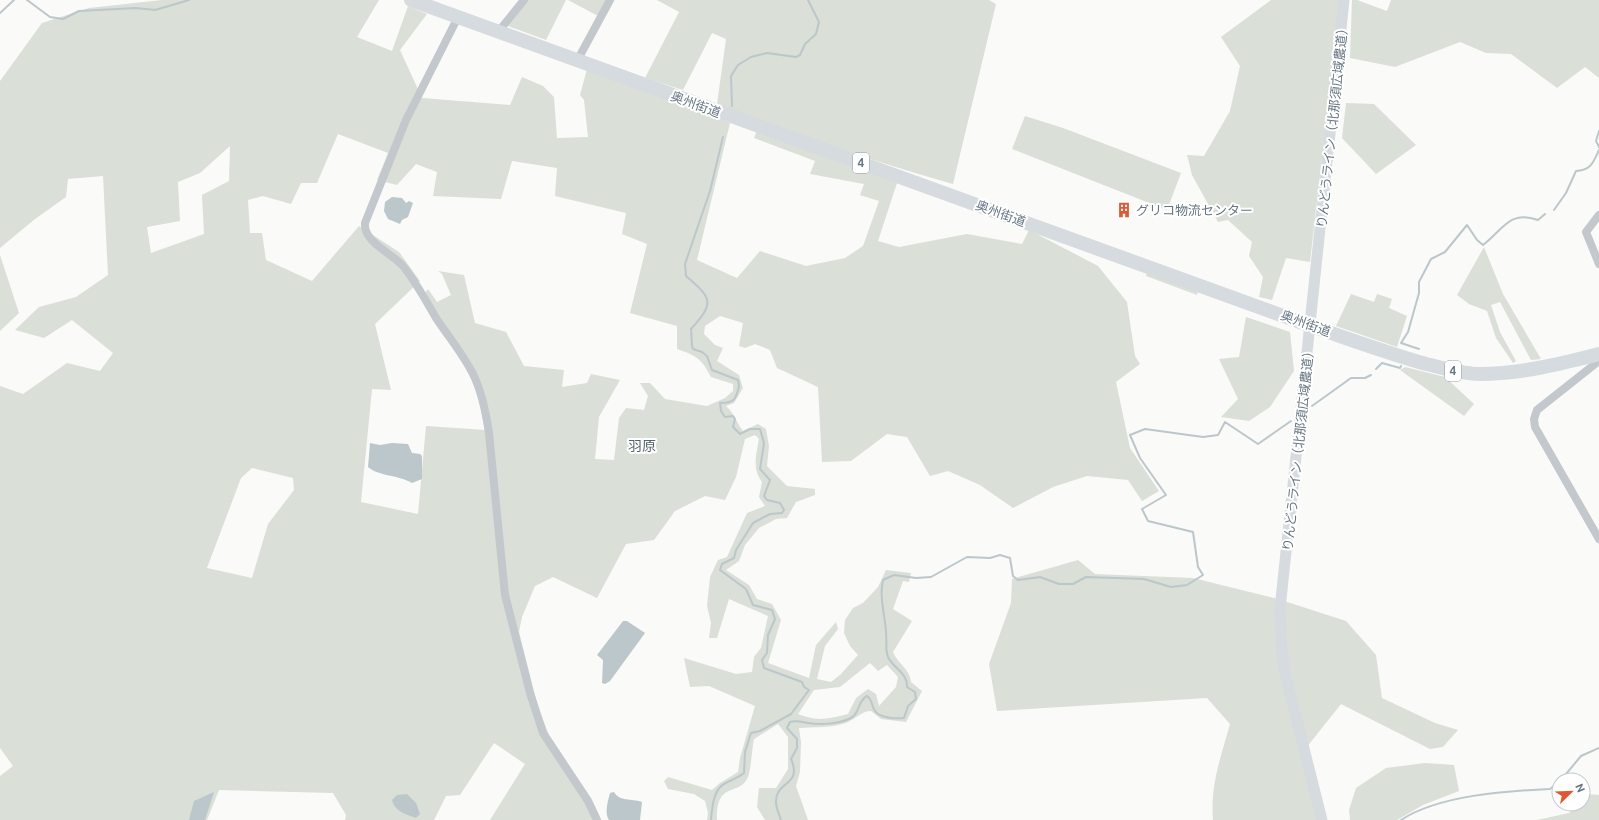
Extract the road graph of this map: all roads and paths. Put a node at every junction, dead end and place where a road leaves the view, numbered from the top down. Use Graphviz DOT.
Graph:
graph roads {
  1 [pos="411,0"];
  2 [pos="524,0"];
  3 [pos="610,0"];
  4 [pos="1344,0"];
  5 [pos="458,17"];
  6 [pos="498,32"];
  7 [pos="577,61"];
  8 [pos="1599,215"];
  9 [pos="1599,264"];
  10 [pos="1311,326"];
  11 [pos="1599,354"];
  12 [pos="1599,361"];
  13 [pos="1599,539"];
  14 [pos="597,820"];
  15 [pos="1322,820"];
  1 -- 5 [label="highway, 奥州街道 / 4"];
  2 -- 6 [label="street"];
  3 -- 7 [label="street"];
  4 -- 10 [label="street, りんどうライン（北那須広域農道）"];
  5 -- 6 [label="highway, 奥州街道 / 4"];
  5 -- 14 [label="street"];
  6 -- 7 [label="highway, 奥州街道 / 4"];
  7 -- 10 [label="highway, 奥州街道 / 4"];
  8 -- 9 [label="street"];
  10 -- 11 [label="highway, 奥州街道 / 4"];
  10 -- 15 [label="street, りんどうライン（北那須広域農道）"];
  12 -- 13 [label="street"];
}
